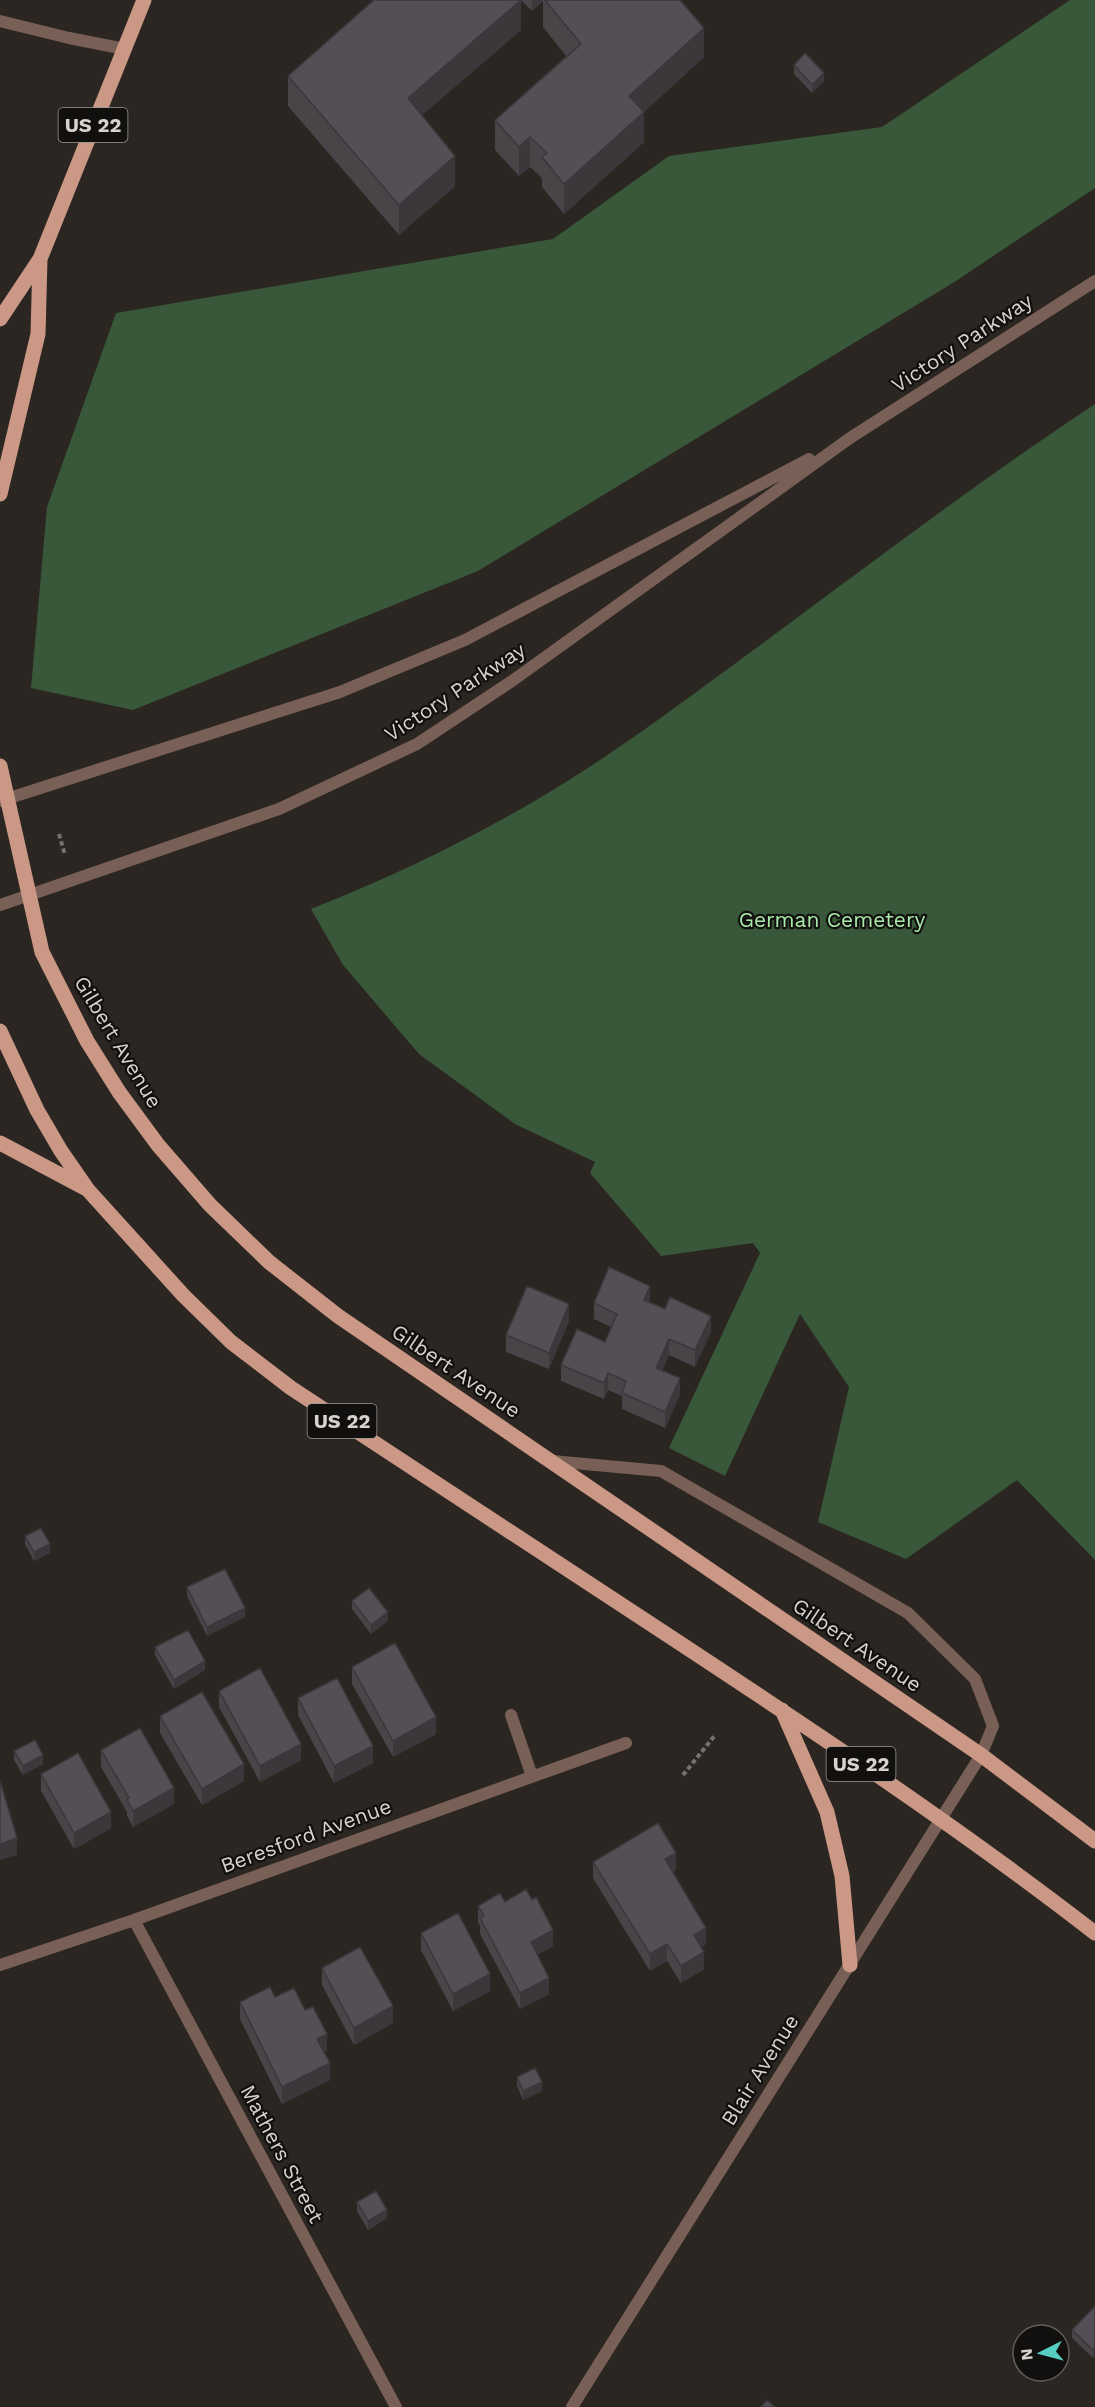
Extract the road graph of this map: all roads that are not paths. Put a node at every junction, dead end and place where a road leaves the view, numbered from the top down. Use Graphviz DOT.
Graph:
graph roads {
  1 [pos="144,0"];
  2 [pos="0,21"];
  3 [pos="125,49"];
  4 [pos="40,259"];
  5 [pos="1095,281"];
  6 [pos="0,319"];
  7 [pos="850,438"];
  8 [pos="2,470"];
  9 [pos="0,494"];
  10 [pos="0,766"];
  11 [pos="4,800"];
  12 [pos="29,896"];
  13 [pos="0,905"];
  14 [pos="0,1032"];
  15 [pos="0,1143"];
  16 [pos="88,1190"];
  17 [pos="552,1461"];
  18 [pos="782,1710"];
  19 [pos="511,1715"];
  20 [pos="626,1743"];
  21 [pos="981,1755"];
  22 [pos="532,1776"];
  23 [pos="941,1818"];
  24 [pos="1095,1841"];
  25 [pos="134,1920"];
  26 [pos="1095,1933"];
  27 [pos="0,1965"];
  28 [pos="850,1965"];
  29 [pos="396,2407"];
  30 [pos="572,2407"];
  1 -- 3 [label="main road, US 22"];
  2 -- 3 [label="street"];
  3 -- 4 [label="main road, US 22"];
  4 -- 6 [label="main road, US 22"];
  4 -- 8 [label="main road, US 22"];
  5 -- 7 [label="street, Victory Parkway"];
  7 -- 11 [label="street, Victory Parkway"];
  7 -- 12 [label="street, Victory Parkway"];
  8 -- 9 [label="main road, US 22"];
  10 -- 11 [label="main road, Gilbert Avenue"];
  11 -- 12 [label="main road, Gilbert Avenue"];
  12 -- 13 [label="street, Victory Parkway"];
  12 -- 17 [label="main road, Gilbert Avenue"];
  14 -- 16 [label="main road, US 22"];
  15 -- 16 [label="main road"];
  16 -- 18 [label="main road, US 22"];
  17 -- 21 [label="main road, Gilbert Avenue"];
  17 -- 21 [label="street, Blair Avenue"];
  18 -- 23 [label="main road, US 22"];
  18 -- 28 [label="main road"];
  19 -- 22 [label="street"];
  20 -- 22 [label="street, Beresford Avenue"];
  21 -- 23 [label="street, Blair Avenue"];
  21 -- 24 [label="main road, Gilbert Avenue"];
  22 -- 25 [label="street, Beresford Avenue"];
  23 -- 26 [label="main road, US 22"];
  23 -- 28 [label="street, Blair Avenue"];
  25 -- 27 [label="street, Beresford Avenue"];
  25 -- 29 [label="street, Mathers Street"];
  28 -- 30 [label="street, Blair Avenue"];
}
